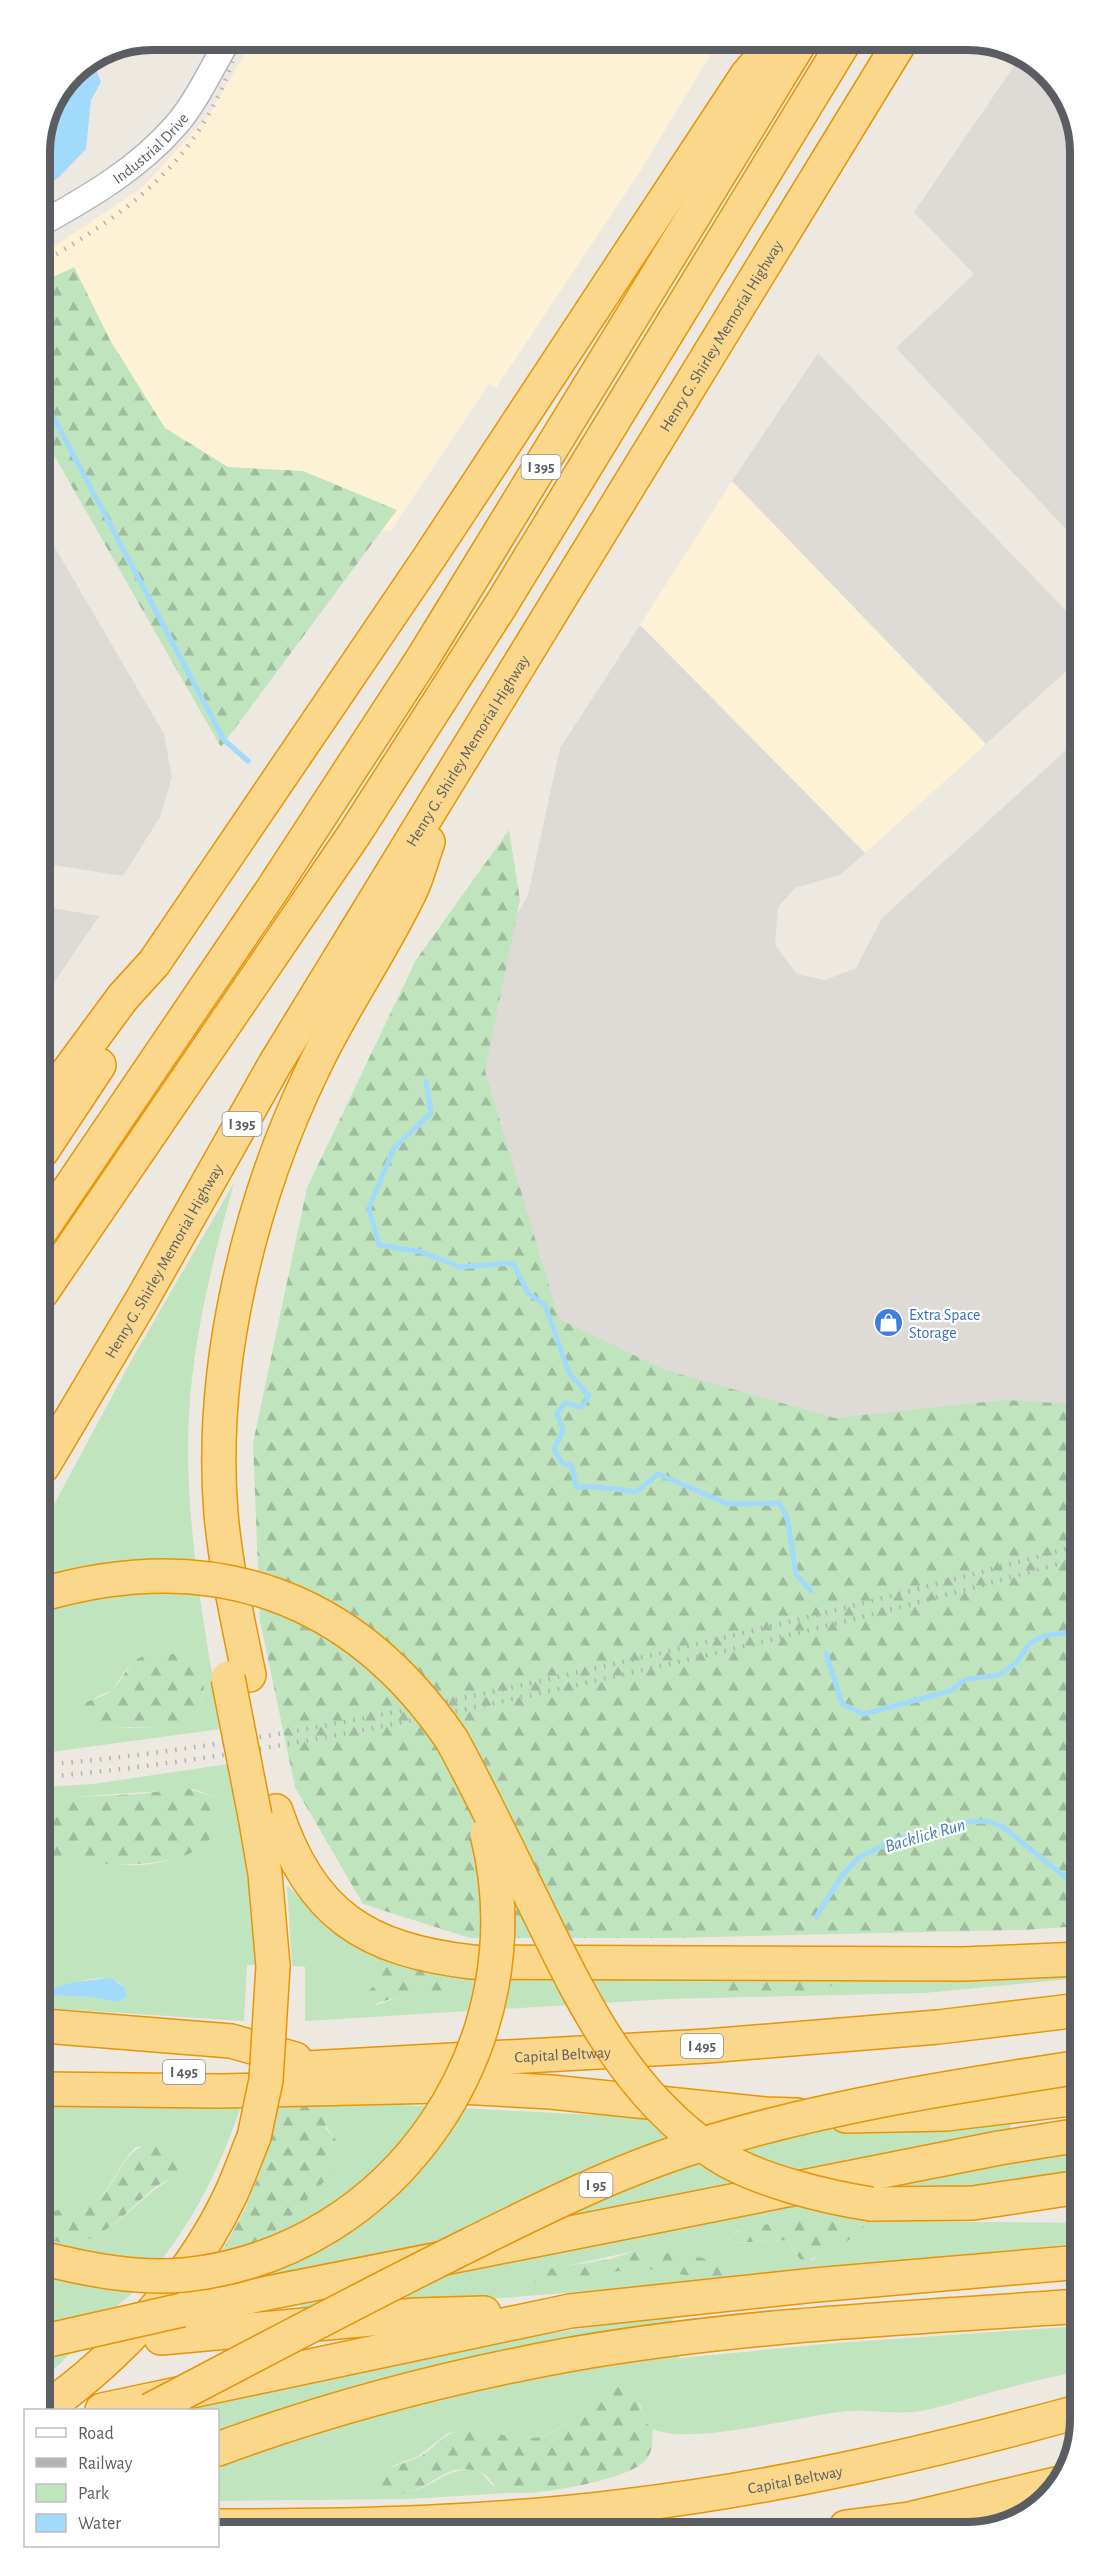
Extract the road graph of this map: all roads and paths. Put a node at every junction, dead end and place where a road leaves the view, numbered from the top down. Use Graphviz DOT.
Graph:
graph roads {
  1 [pos="222,50"];
  2 [pos="768,50"];
  3 [pos="795,50"];
  4 [pos="839,50"];
  5 [pos="895,50"];
  6 [pos="50,219"];
  7 [pos="447,785"];
  8 [pos="154,963"];
  9 [pos="50,1096"];
  10 [pos="50,1139"];
  11 [pos="128,1168"];
  12 [pos="50,1217"];
  13 [pos="50,1280"];
  14 [pos="50,1303"];
  15 [pos="50,1454"];
  16 [pos="50,1592"];
  17 [pos="474,1780"];
  18 [pos="266,1814"];
  19 [pos="1070,1959"];
  20 [pos="1070,2011"];
  21 [pos="50,2026"];
  22 [pos="50,2066"];
  23 [pos="323,2066"];
  24 [pos="1070,2069"];
  25 [pos="50,2089"];
  26 [pos="1070,2099"];
  27 [pos="1070,2137"];
  28 [pos="1070,2188"];
  29 [pos="872,2204"];
  30 [pos="1070,2211"];
  31 [pos="50,2260"];
  32 [pos="1070,2263"];
  33 [pos="1070,2307"];
  34 [pos="570,2311"];
  35 [pos="50,2340"];
  36 [pos="50,2352"];
  37 [pos="50,2406"];
  38 [pos="107,2409"];
  39 [pos="152,2409"];
  40 [pos="1070,2414"];
  41 [pos="219,2449"];
  42 [pos="1045,2486"];
  43 [pos="458,2521"];
  44 [pos="886,2522"];
  1 -- 6 [label="street, Industrial Drive"];
  2 -- 8 [label="highway"];
  3 -- 12 [label="highway, I 395"];
  4 -- 11 [label="highway"];
  5 -- 7 [label="highway, Henry G. Shirley Memorial Highway / I 395"];
  7 -- 15 [label="highway, Henry G. Shirley Memorial Highway / I 395"];
  7 -- 18 [label="highway"];
  8 -- 9 [label="highway"];
  8 -- 10 [label="highway"];
  11 -- 13 [label="highway"];
  11 -- 14 [label="highway"];
  16 -- 17 [label="highway, bridge"];
  17 -- 29 [label="highway, bridge"];
  17 -- 31 [label="highway, bridge"];
  18 -- 19 [label="highway"];
  18 -- 37 [label="highway, bridge"];
  20 -- 23 [label="highway, Capital Beltway / I 495"];
  21 -- 23 [label="highway"];
  22 -- 23 [label="highway, Capital Beltway / I 495"];
  24 -- 39 [label="highway, I 95, bridge"];
  25 -- 26 [label="highway"];
  27 -- 35 [label="highway, bridge"];
  28 -- 29 [label="highway"];
  29 -- 30 [label="highway"];
  32 -- 34 [label="highway"];
  33 -- 41 [label="highway"];
  34 -- 36 [label="highway"];
  34 -- 38 [label="highway"];
  40 -- 43 [label="highway, Capital Beltway"];
  42 -- 44 [label="highway"];
}
